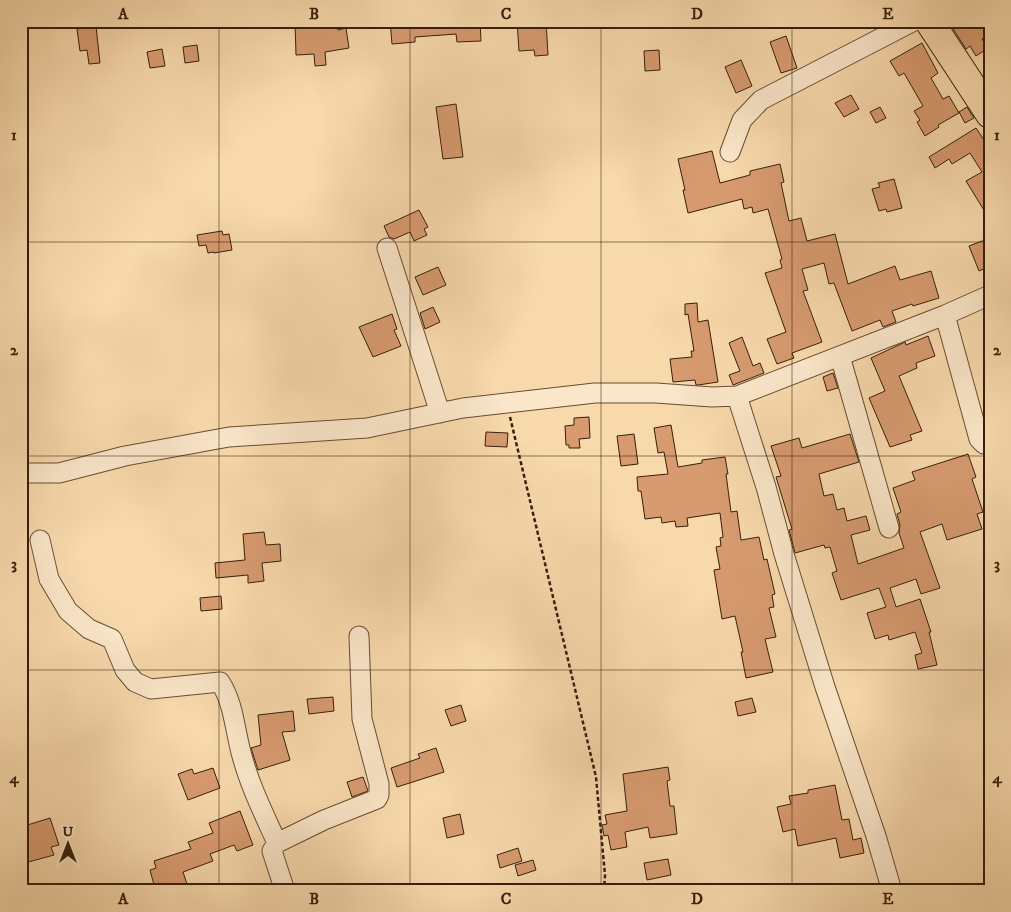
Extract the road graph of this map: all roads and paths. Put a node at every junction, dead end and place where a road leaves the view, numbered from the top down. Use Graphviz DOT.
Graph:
graph roads {
  1 [pos="914,21"];
  2 [pos="929,21"];
  3 [pos="990,114"];
  4 [pos="730,152"];
  5 [pos="387,248"];
  6 [pos="990,295"];
  7 [pos="945,315"];
  8 [pos="840,356"];
  9 [pos="737,396"];
  10 [pos="506,403"];
  11 [pos="440,413"];
  12 [pos="990,443"];
  13 [pos="21,473"];
  14 [pos="889,528"];
  15 [pos="40,540"];
  16 [pos="359,636"];
  17 [pos="277,842"];
  18 [pos="285,891"];
  19 [pos="604,891"];
  20 [pos="892,891"];
  1 -- 4 [label="street"];
  2 -- 3 [label="highway"];
  5 -- 11 [label="street"];
  6 -- 7 [label="street"];
  7 -- 8 [label="street"];
  7 -- 12 [label="street"];
  8 -- 9 [label="street"];
  8 -- 14 [label="street"];
  9 -- 10 [label="street"];
  9 -- 20 [label="street"];
  10 -- 11 [label="street"];
  10 -- 19 [label="path"];
  11 -- 13 [label="street"];
  15 -- 17 [label="street"];
  16 -- 17 [label="street"];
  17 -- 18 [label="street"];
}
